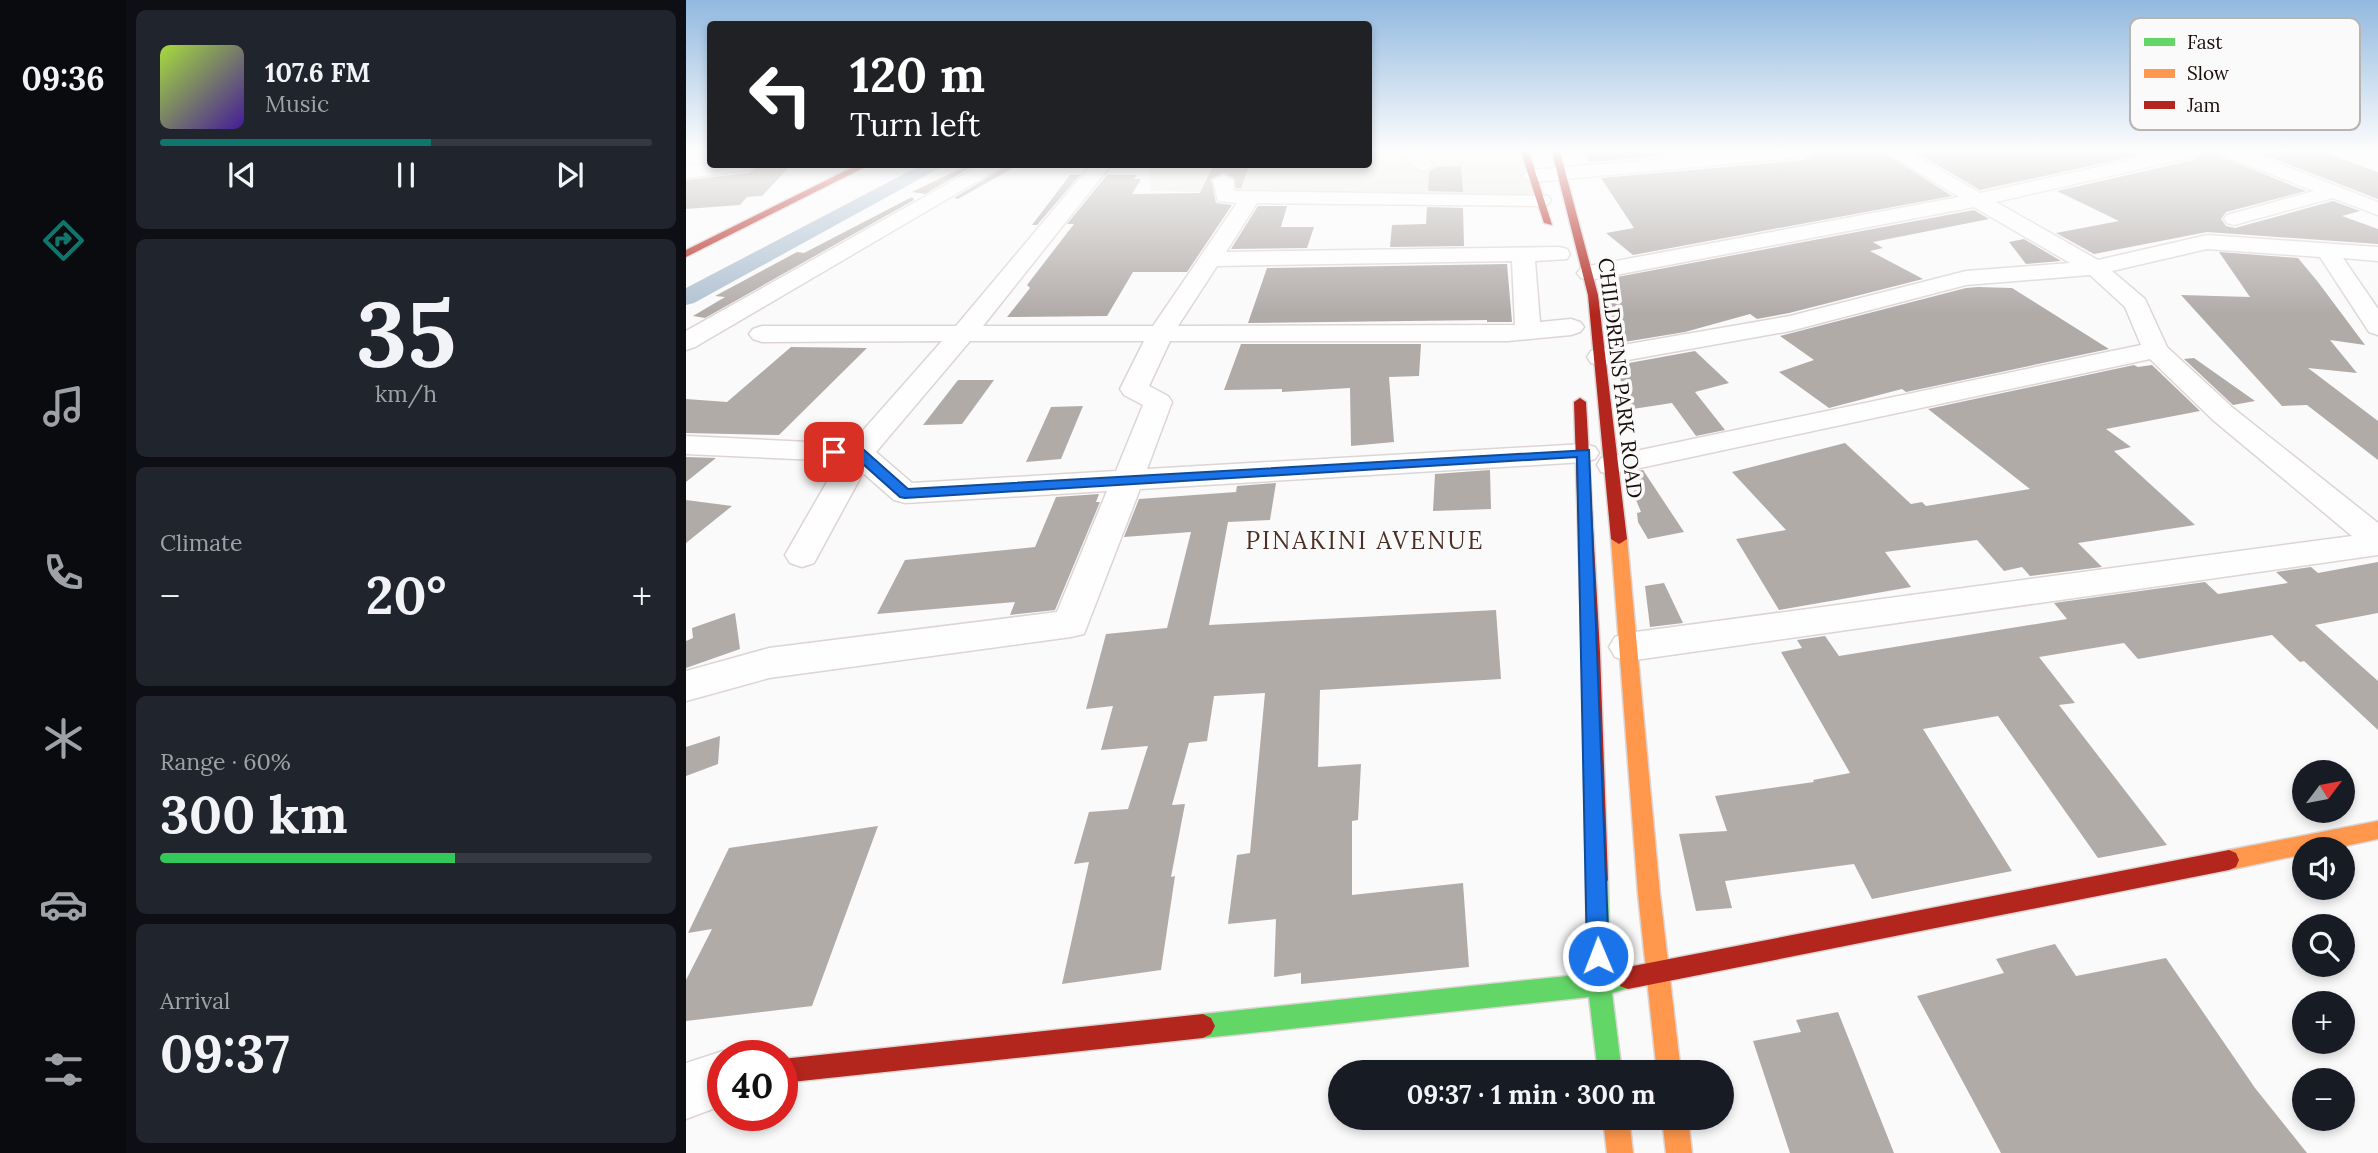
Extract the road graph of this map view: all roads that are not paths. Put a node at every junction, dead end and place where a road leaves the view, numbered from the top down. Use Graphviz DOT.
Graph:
graph roads {
  1 [pos="755,206"];
  2 [pos="783,206"];
  3 [pos="925,206"];
  4 [pos="1067,206"];
  5 [pos="1245,206"];
  6 [pos="1543,206"];
  7 [pos="1569,206"];
  8 [pos="1946,206"];
  9 [pos="1987,206"];
  10 [pos="2283,206"];
  11 [pos="2234,219"];
  12 [pos="1552,232"];
  13 [pos="1476,237"];
  14 [pos="686,239"];
  15 [pos="2328,251"];
  16 [pos="686,254"];
  17 [pos="2378,254"];
  18 [pos="1523,255"];
  19 [pos="1212,259"];
  20 [pos="1561,260"];
  21 [pos="2095,268"];
  22 [pos="1589,273"];
  23 [pos="2378,327"];
  24 [pos="1572,330"];
  25 [pos="1528,331"];
  26 [pos="762,334"];
  27 [pos="1160,334"];
  28 [pos="962,335"];
  29 [pos="686,342"];
  30 [pos="2156,350"];
  31 [pos="1600,357"];
  32 [pos="1578,386"];
  33 [pos="686,445"];
  34 [pos="859,453"];
  35 [pos="1584,453"];
  36 [pos="1612,465"];
  37 [pos="1128,480"];
  38 [pos="2374,533"];
  39 [pos="802,555"];
  40 [pos="1606,578"];
  41 [pos="1628,647"];
  42 [pos="686,686"];
  43 [pos="2378,830"];
  44 [pos="1656,972"];
  45 [pos="1599,984"];
  46 [pos="1608,1060"];
  47 [pos="1667,1060"];
  48 [pos="798,1069"];
  49 [pos="707,1084"];
  50 [pos="686,1091"];
  51 [pos="1617,1130"];
  52 [pos="1676,1130"];
  53 [pos="1620,1153"];
  54 [pos="1679,1153"];
  1 -- 14 [label="street"];
  2 -- 16 [label="street"];
  3 -- 29 [label="street"];
  4 -- 28 [label="street"];
  5 -- 19 [label="street"];
  6 -- 12 [label="street"];
  7 -- 22 [label="street, CHILDRENS PARK ROAD"];
  8 -- 22 [label="street"];
  9 -- 21 [label="street"];
  10 -- 11 [label="street"];
  12 -- 13 [label="street"];
  12 -- 20 [label="street"];
  15 -- 17 [label="street"];
  15 -- 21 [label="street"];
  15 -- 23 [label="street"];
  18 -- 19 [label="street"];
  18 -- 20 [label="street"];
  18 -- 25 [label="street"];
  19 -- 27 [label="street"];
  21 -- 30 [label="street"];
  21 -- 31 [label="street"];
  22 -- 31 [label="street, CHILDRENS PARK ROAD"];
  24 -- 25 [label="street"];
  25 -- 27 [label="street"];
  26 -- 28 [label="street"];
  27 -- 28 [label="street"];
  27 -- 37 [label="street"];
  28 -- 34 [label="street"];
  30 -- 36 [label="street"];
  30 -- 38 [label="street"];
  31 -- 36 [label="street, CHILDRENS PARK ROAD"];
  32 -- 35 [label="street"];
  33 -- 34 [label="street"];
  34 -- 37 [label="street"];
  34 -- 39 [label="street"];
  35 -- 37 [label="street"];
  35 -- 40 [label="street"];
  36 -- 40 [label="street, CHILDRENS PARK ROAD"];
  37 -- 42 [label="street"];
  38 -- 41 [label="street"];
  40 -- 41 [label="street, CHILDRENS PARK ROAD"];
  40 -- 45 [label="street"];
  41 -- 44 [label="street, CHILDRENS PARK ROAD"];
  43 -- 44 [label="street"];
  44 -- 45 [label="street"];
  44 -- 47 [label="street, CHILDRENS PARK ROAD"];
  45 -- 46 [label="street"];
  45 -- 48 [label="street"];
  49 -- 50 [label="street"];
  51 -- 53 [label="street"];
  52 -- 54 [label="street"];
}
